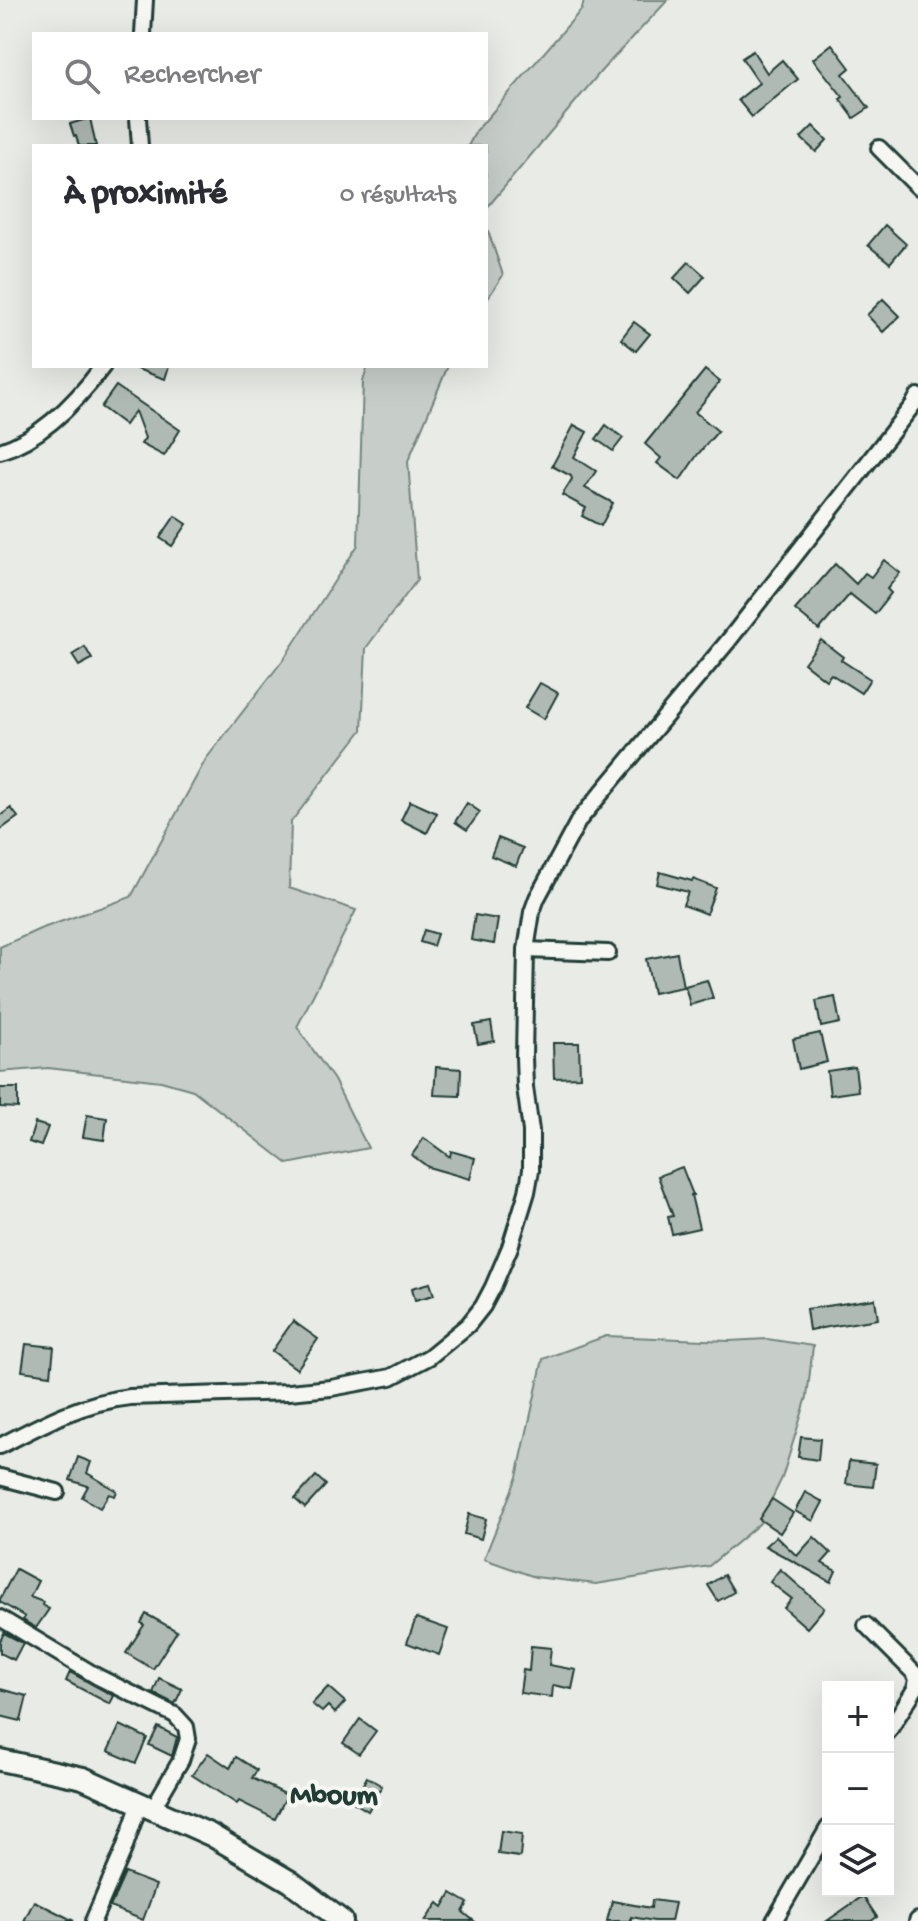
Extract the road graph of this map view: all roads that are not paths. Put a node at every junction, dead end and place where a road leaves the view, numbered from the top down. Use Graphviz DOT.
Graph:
graph roads {
  1 [pos="145,0"];
  2 [pos="143,32"];
  3 [pos="138,120"];
  4 [pos="140,144"];
  5 [pos="879,148"];
  6 [pos="918,187"];
  7 [pos="101,368"];
  8 [pos="918,396"];
  9 [pos="0,451"];
  10 [pos="526,950"];
  11 [pos="608,953"];
  12 [pos="0,1446"];
  13 [pos="0,1477"];
  14 [pos="57,1492"];
  15 [pos="0,1618"];
  16 [pos="866,1625"];
  17 [pos="894,1722"];
  18 [pos="0,1760"];
  19 [pos="146,1806"];
  20 [pos="822,1838"];
  21 [pos="93,1921"];
  22 [pos="342,1921"];
  23 [pos="774,1921"];
  1 -- 2 [label="street"];
  3 -- 4 [label="street"];
  5 -- 6 [label="street"];
  7 -- 9 [label="street"];
  8 -- 10 [label="street"];
  10 -- 11 [label="street"];
  10 -- 12 [label="street"];
  13 -- 14 [label="street"];
  15 -- 19 [label="street"];
  16 -- 17 [label="street"];
  18 -- 19 [label="main road"];
  19 -- 21 [label="street"];
  19 -- 22 [label="main road"];
  20 -- 23 [label="street"];
}
